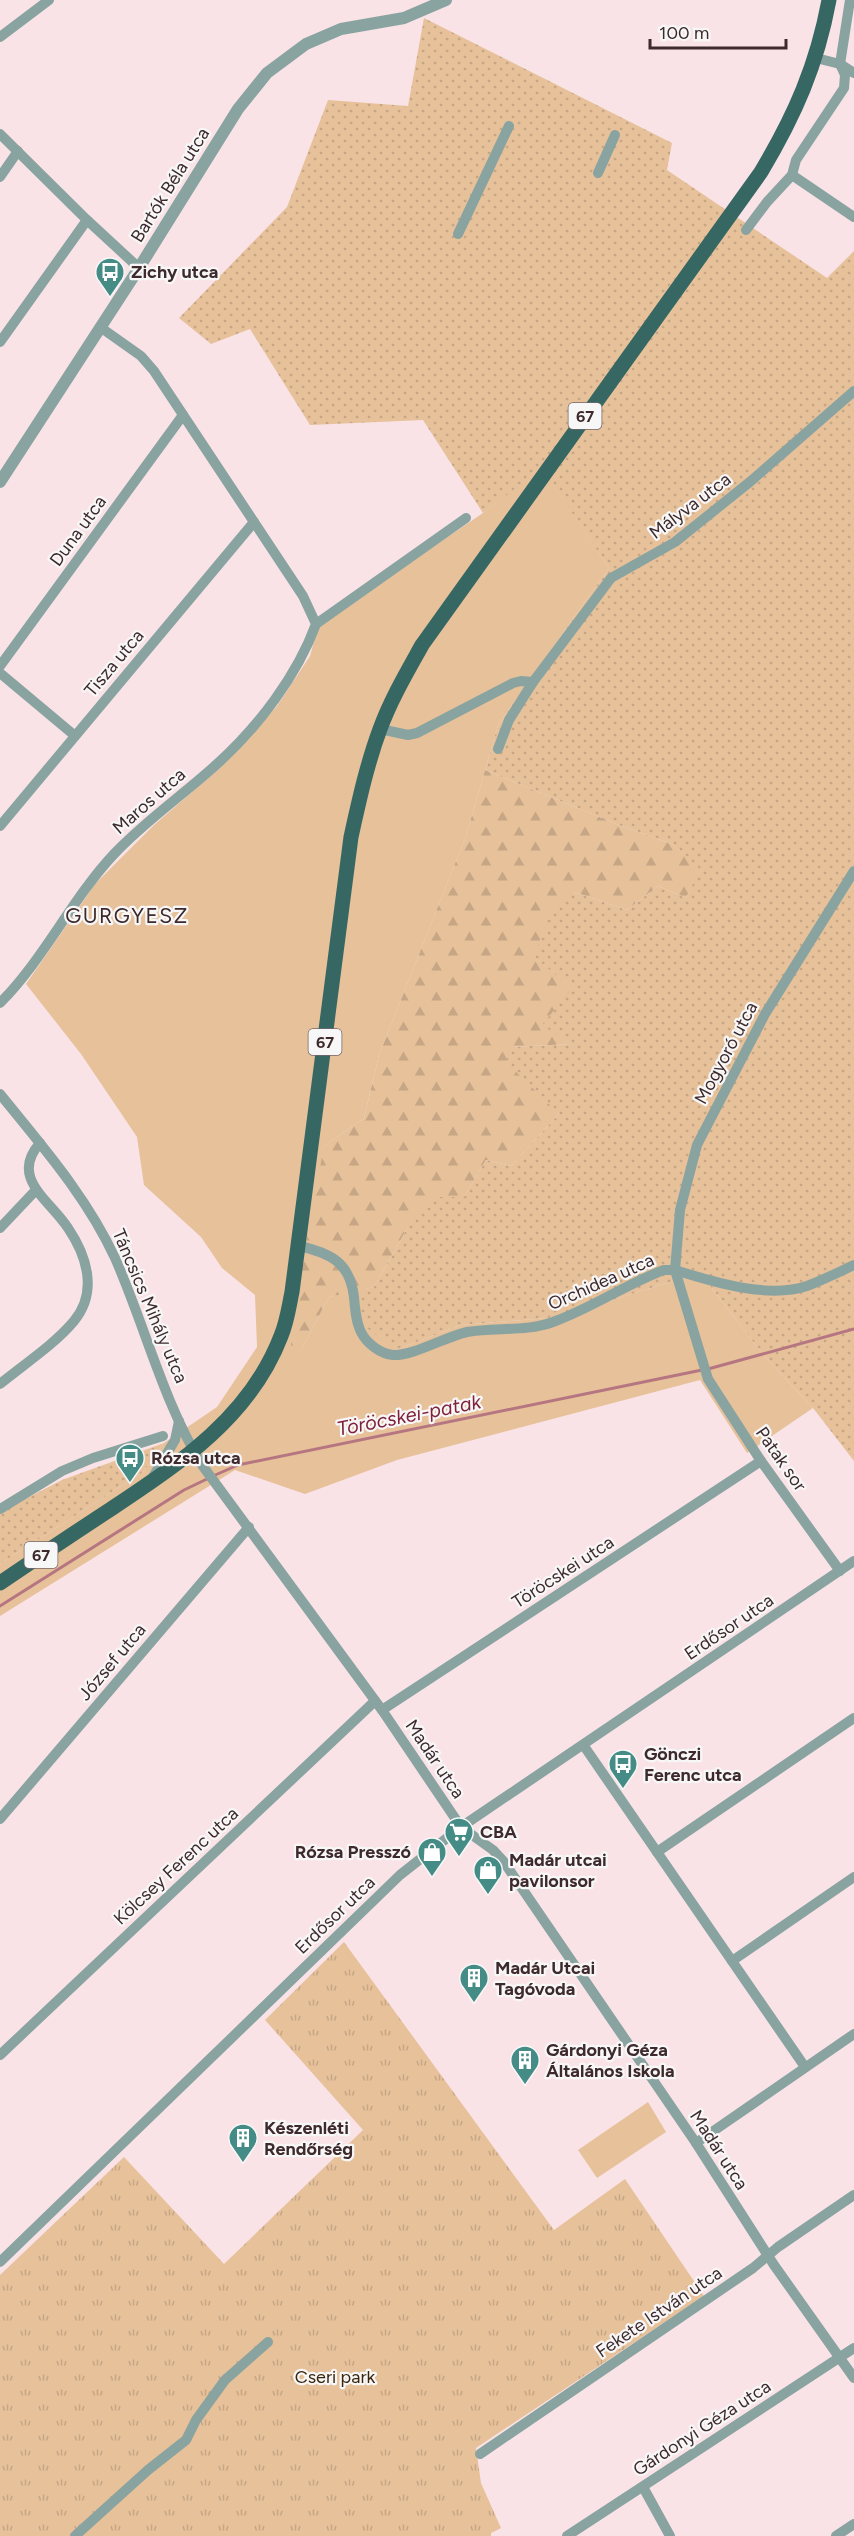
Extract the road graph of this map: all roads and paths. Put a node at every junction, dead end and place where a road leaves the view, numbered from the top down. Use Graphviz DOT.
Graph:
graph roads {
  1 [pos="49,0"];
  2 [pos="446,0"];
  3 [pos="829,0"];
  4 [pos="850,0"];
  5 [pos="0,38"];
  6 [pos="816,58"];
  7 [pos="840,64"];
  8 [pos="854,73"];
  9 [pos="509,126"];
  10 [pos="0,134"];
  11 [pos="615,135"];
  12 [pos="18,151"];
  13 [pos="598,173"];
  14 [pos="792,175"];
  15 [pos="0,177"];
  16 [pos="854,217"];
  17 [pos="87,220"];
  18 [pos="746,230"];
  19 [pos="458,234"];
  20 [pos="139,268"];
  21 [pos="100,327"];
  22 [pos="0,342"];
  23 [pos="854,391"];
  24 [pos="183,415"];
  25 [pos="0,482"];
  26 [pos="466,518"];
  27 [pos="254,522"];
  28 [pos="316,624"];
  29 [pos="0,666"];
  30 [pos="0,673"];
  31 [pos="533,682"];
  32 [pos="380,729"];
  33 [pos="74,735"];
  34 [pos="498,749"];
  35 [pos="0,826"];
  36 [pos="854,871"];
  37 [pos="0,1003"];
  38 [pos="0,1094"];
  39 [pos="40,1143"];
  40 [pos="36,1190"];
  41 [pos="0,1228"];
  42 [pos="299,1246"];
  43 [pos="854,1265"];
  44 [pos="675,1270"];
  45 [pos="702,1362"];
  46 [pos="0,1384"];
  47 [pos="179,1421"];
  48 [pos="163,1436"];
  49 [pos="194,1451"];
  50 [pos="761,1461"];
  51 [pos="149,1483"];
  52 [pos="0,1509"];
  53 [pos="249,1527"];
  54 [pos="854,1561"];
  55 [pos="840,1571"];
  56 [pos="0,1583"];
  57 [pos="375,1701"];
  58 [pos="382,1710"];
  59 [pos="854,1718"];
  60 [pos="584,1746"];
  61 [pos="1,1814"];
  62 [pos="461,1827"];
  63 [pos="657,1852"];
  64 [pos="854,1877"];
  65 [pos="732,1961"];
  66 [pos="854,2034"];
  67 [pos="0,2055"];
  68 [pos="805,2067"];
  69 [pos="696,2143"];
  70 [pos="854,2194"];
  71 [pos="768,2256"];
  72 [pos="0,2262"];
  73 [pos="268,2342"];
  74 [pos="854,2348"];
  75 [pos="840,2357"];
  76 [pos="854,2378"];
  77 [pos="480,2454"];
  78 [pos="643,2487"];
  79 [pos="854,2524"];
  80 [pos="75,2536"];
  81 [pos="567,2536"];
  82 [pos="670,2536"];
  83 [pos="836,2536"];
  1 -- 5 [label="street"];
  2 -- 20 [label="street, Bartók Béla utca"];
  3 -- 6 [label="main road, 67"];
  4 -- 7 [label="street"];
  6 -- 7 [label="street"];
  6 -- 32 [label="main road, 67"];
  7 -- 8 [label="street"];
  7 -- 14 [label="street"];
  9 -- 19 [label="street"];
  10 -- 12 [label="street"];
  11 -- 13 [label="street"];
  12 -- 15 [label="street"];
  12 -- 17 [label="street"];
  14 -- 16 [label="street"];
  14 -- 18 [label="street"];
  17 -- 20 [label="street"];
  17 -- 22 [label="street"];
  20 -- 21 [label="street, Bartók Béla utca"];
  21 -- 24 [label="street"];
  21 -- 25 [label="street, Bartók Béla utca"];
  23 -- 31 [label="street, Mályva utca"];
  24 -- 27 [label="street"];
  24 -- 29 [label="street, Duna utca"];
  26 -- 28 [label="street"];
  27 -- 28 [label="street"];
  27 -- 33 [label="street, Tisza utca"];
  28 -- 37 [label="street, Maros utca"];
  30 -- 33 [label="street"];
  31 -- 32 [label="street"];
  31 -- 34 [label="street, Mályva utca"];
  32 -- 42 [label="main road, 67"];
  33 -- 35 [label="street, Tisza utca"];
  36 -- 44 [label="street, Mogyoró utca"];
  38 -- 39 [label="street, Táncsics Mihály utca"];
  39 -- 40 [label="street"];
  39 -- 47 [label="street, Táncsics Mihály utca"];
  40 -- 41 [label="street"];
  40 -- 46 [label="street"];
  42 -- 44 [label="street, Orchidea utca"];
  42 -- 49 [label="main road, 67"];
  43 -- 44 [label="street"];
  44 -- 45 [label="street, Orchidea utca"];
  45 -- 50 [label="street, Patak sor"];
  47 -- 49 [label="street, Táncsics Mihály utca"];
  47 -- 51 [label="street"];
  48 -- 52 [label="street"];
  49 -- 51 [label="main road, 67"];
  49 -- 53 [label="street, Madár utca"];
  50 -- 55 [label="street, Patak sor"];
  50 -- 58 [label="street, Töröcskei utca"];
  51 -- 56 [label="main road, 67"];
  53 -- 57 [label="street, Madár utca"];
  53 -- 61 [label="street, József utca"];
  54 -- 55 [label="street, Erdősor utca"];
  55 -- 60 [label="street, Erdősor utca"];
  57 -- 58 [label="street, Madár utca"];
  57 -- 67 [label="street, Kölcsey Ferenc utca"];
  58 -- 62 [label="street, Madár utca"];
  59 -- 63 [label="street"];
  60 -- 62 [label="street, Erdősor utca"];
  60 -- 63 [label="street"];
  62 -- 69 [label="street, Madár utca"];
  62 -- 72 [label="street, Erdősor utca"];
  63 -- 65 [label="street"];
  64 -- 65 [label="street"];
  65 -- 68 [label="street"];
  66 -- 68 [label="street"];
  68 -- 69 [label="street"];
  69 -- 71 [label="street, Madár utca"];
  70 -- 71 [label="street, Fekete István utca"];
  71 -- 75 [label="street, Madár utca"];
  71 -- 77 [label="street, Fekete István utca"];
  73 -- 80 [label="street"];
  74 -- 75 [label="street, Gárdonyi Géza utca"];
  75 -- 76 [label="street, Madár utca"];
  75 -- 78 [label="street, Gárdonyi Géza utca"];
  78 -- 81 [label="street, Gárdonyi Géza utca"];
  78 -- 82 [label="street"];
  79 -- 83 [label="street"];
}
